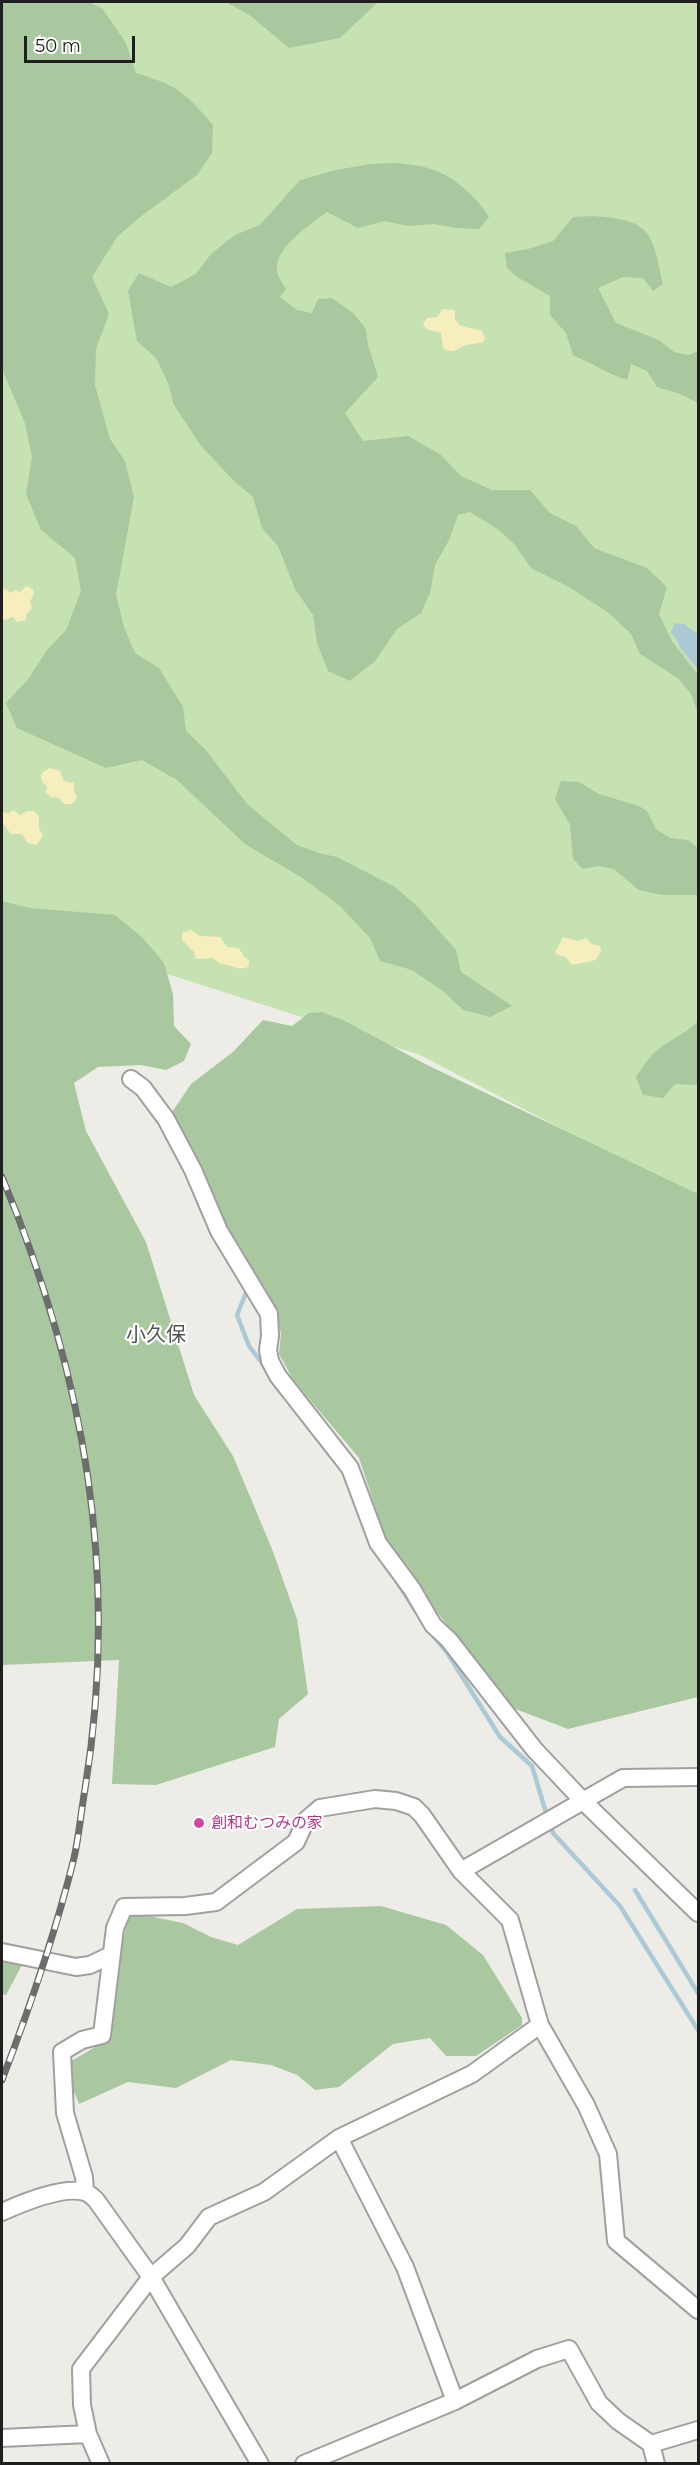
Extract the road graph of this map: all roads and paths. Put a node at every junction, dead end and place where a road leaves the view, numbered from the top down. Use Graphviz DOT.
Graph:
graph roads {
  1 [pos="131,1079"];
  2 [pos="699,1777"];
  3 [pos="583,1801"];
  4 [pos="461,1871"];
  5 [pos="699,1913"];
  6 [pos="2,1952"];
  7 [pos="111,1955"];
  8 [pos="540,2025"];
  9 [pos="339,2138"];
  10 [pos="85,2192"];
  11 [pos="2,2212"];
  12 [pos="151,2277"];
  13 [pos="699,2310"];
  14 [pos="455,2401"];
  15 [pos="699,2430"];
  16 [pos="88,2434"];
  17 [pos="2,2438"];
  18 [pos="651,2444"];
  19 [pos="101,2463"];
  20 [pos="260,2463"];
  21 [pos="304,2463"];
  22 [pos="656,2463"];
  1 -- 3 [label="street"];
  2 -- 3 [label="street"];
  3 -- 4 [label="street"];
  3 -- 5 [label="street"];
  4 -- 7 [label="street"];
  4 -- 8 [label="street"];
  6 -- 7 [label="street"];
  7 -- 10 [label="street"];
  8 -- 9 [label="street"];
  8 -- 13 [label="street"];
  9 -- 12 [label="street"];
  9 -- 14 [label="street"];
  10 -- 11 [label="street"];
  10 -- 12 [label="street"];
  12 -- 16 [label="street"];
  12 -- 20 [label="street"];
  14 -- 18 [label="street"];
  14 -- 21 [label="street"];
  15 -- 18 [label="street"];
  16 -- 17 [label="street"];
  16 -- 19 [label="street"];
  18 -- 22 [label="street"];
}
